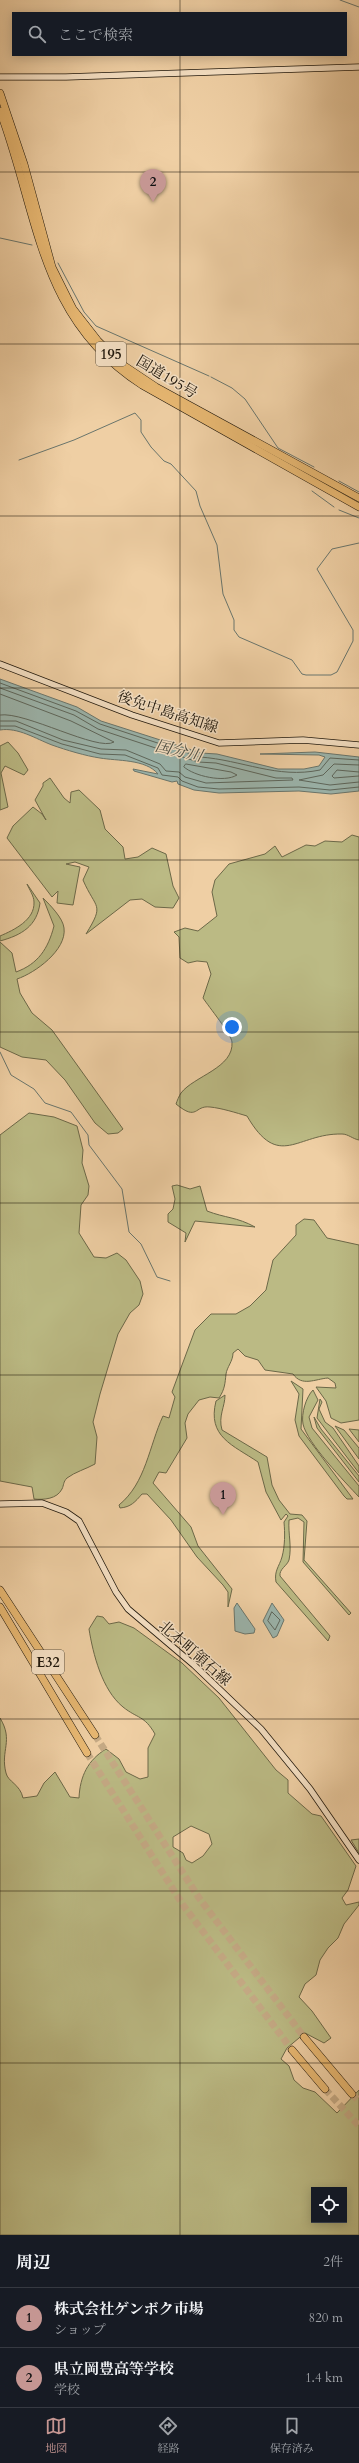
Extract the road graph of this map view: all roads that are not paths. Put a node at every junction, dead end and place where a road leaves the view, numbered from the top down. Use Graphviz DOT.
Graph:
graph roads {
  1 [pos="359,67"];
  2 [pos="0,77"];
  3 [pos="0,93"];
  4 [pos="0,111"];
  5 [pos="359,498"];
  6 [pos="359,507"];
  7 [pos="0,664"];
  8 [pos="359,745"];
  9 [pos="0,1504"];
  10 [pos="0,1590"];
  11 [pos="0,1607"];
  12 [pos="95,1734"];
  13 [pos="87,1753"];
  14 [pos="359,1860"];
  15 [pos="304,2037"];
  16 [pos="292,2050"];
  17 [pos="325,2089"];
  18 [pos="352,2094"];
  1 -- 2 [label="main road"];
  3 -- 5 [label="highway, 国道195号 / 195"];
  4 -- 6 [label="highway, 国道195号 / 195"];
  7 -- 8 [label="main road, 後免中島高知線"];
  9 -- 14 [label="main road, 北本町領石線"];
  10 -- 12 [label="highway, E32"];
  11 -- 13 [label="highway, E32"];
  15 -- 18 [label="highway"];
  16 -- 17 [label="highway"];
}
